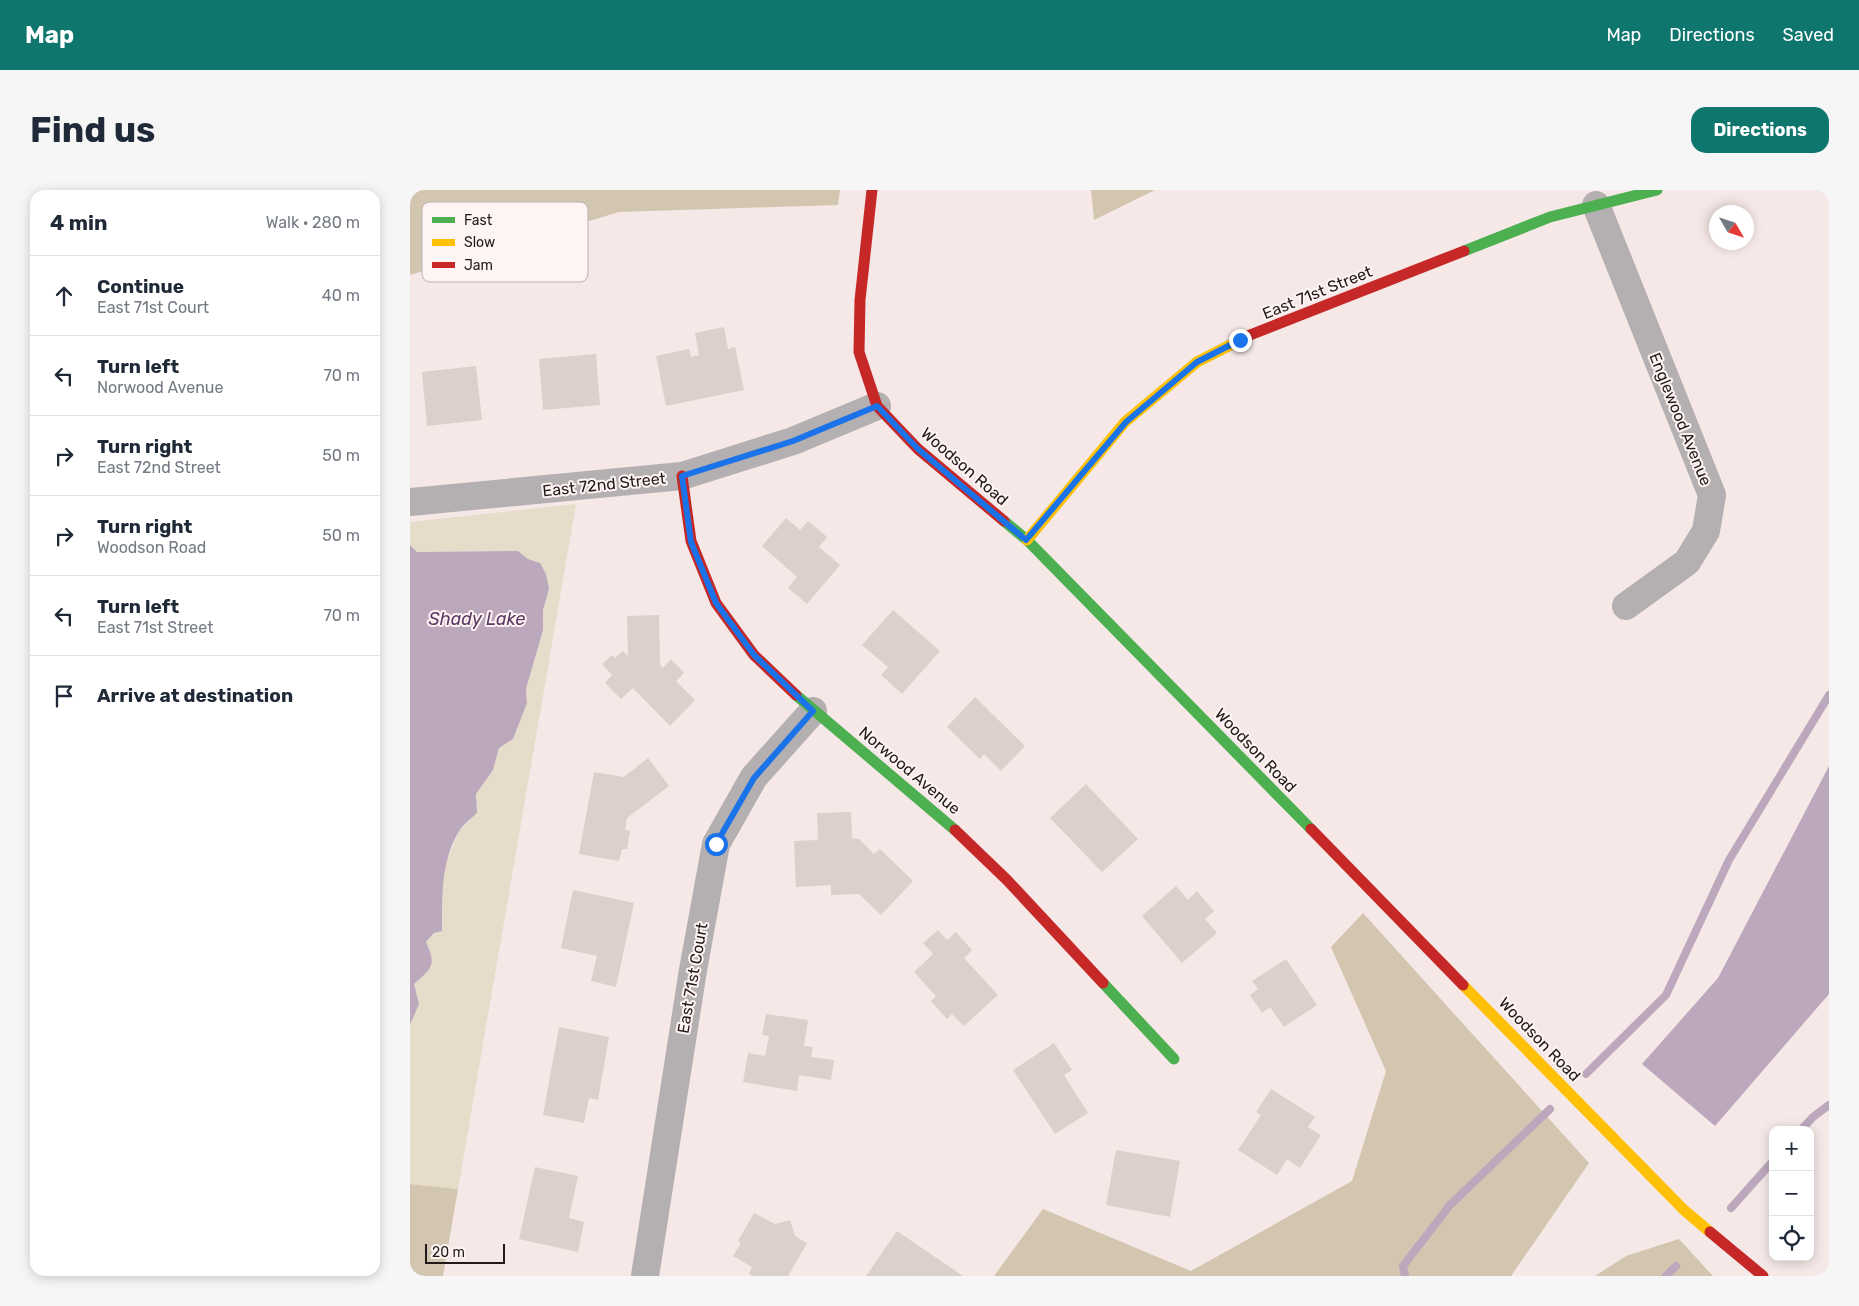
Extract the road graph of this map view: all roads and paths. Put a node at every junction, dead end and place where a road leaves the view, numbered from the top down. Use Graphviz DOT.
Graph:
graph roads {
  1 [pos="872,190"];
  2 [pos="1657,190"];
  3 [pos="1596,205"];
  4 [pos="877,406"];
  5 [pos="682,476"];
  6 [pos="410,502"];
  7 [pos="1026,540"];
  8 [pos="1626,606"];
  9 [pos="813,711"];
  10 [pos="1174,1059"];
  11 [pos="644,1276"];
  12 [pos="1763,1276"];
  1 -- 4 [label="street, Woodson Road"];
  2 -- 3 [label="street, East 71st Street"];
  3 -- 7 [label="street, East 71st Street"];
  3 -- 8 [label="street, Englewood Avenue"];
  4 -- 5 [label="street, East 72nd Street"];
  4 -- 7 [label="street, Woodson Road"];
  5 -- 6 [label="street, East 72nd Street"];
  5 -- 9 [label="street, Norwood Avenue"];
  7 -- 12 [label="street, Woodson Road"];
  9 -- 10 [label="street, Norwood Avenue"];
  9 -- 11 [label="street, East 71st Court"];
}
